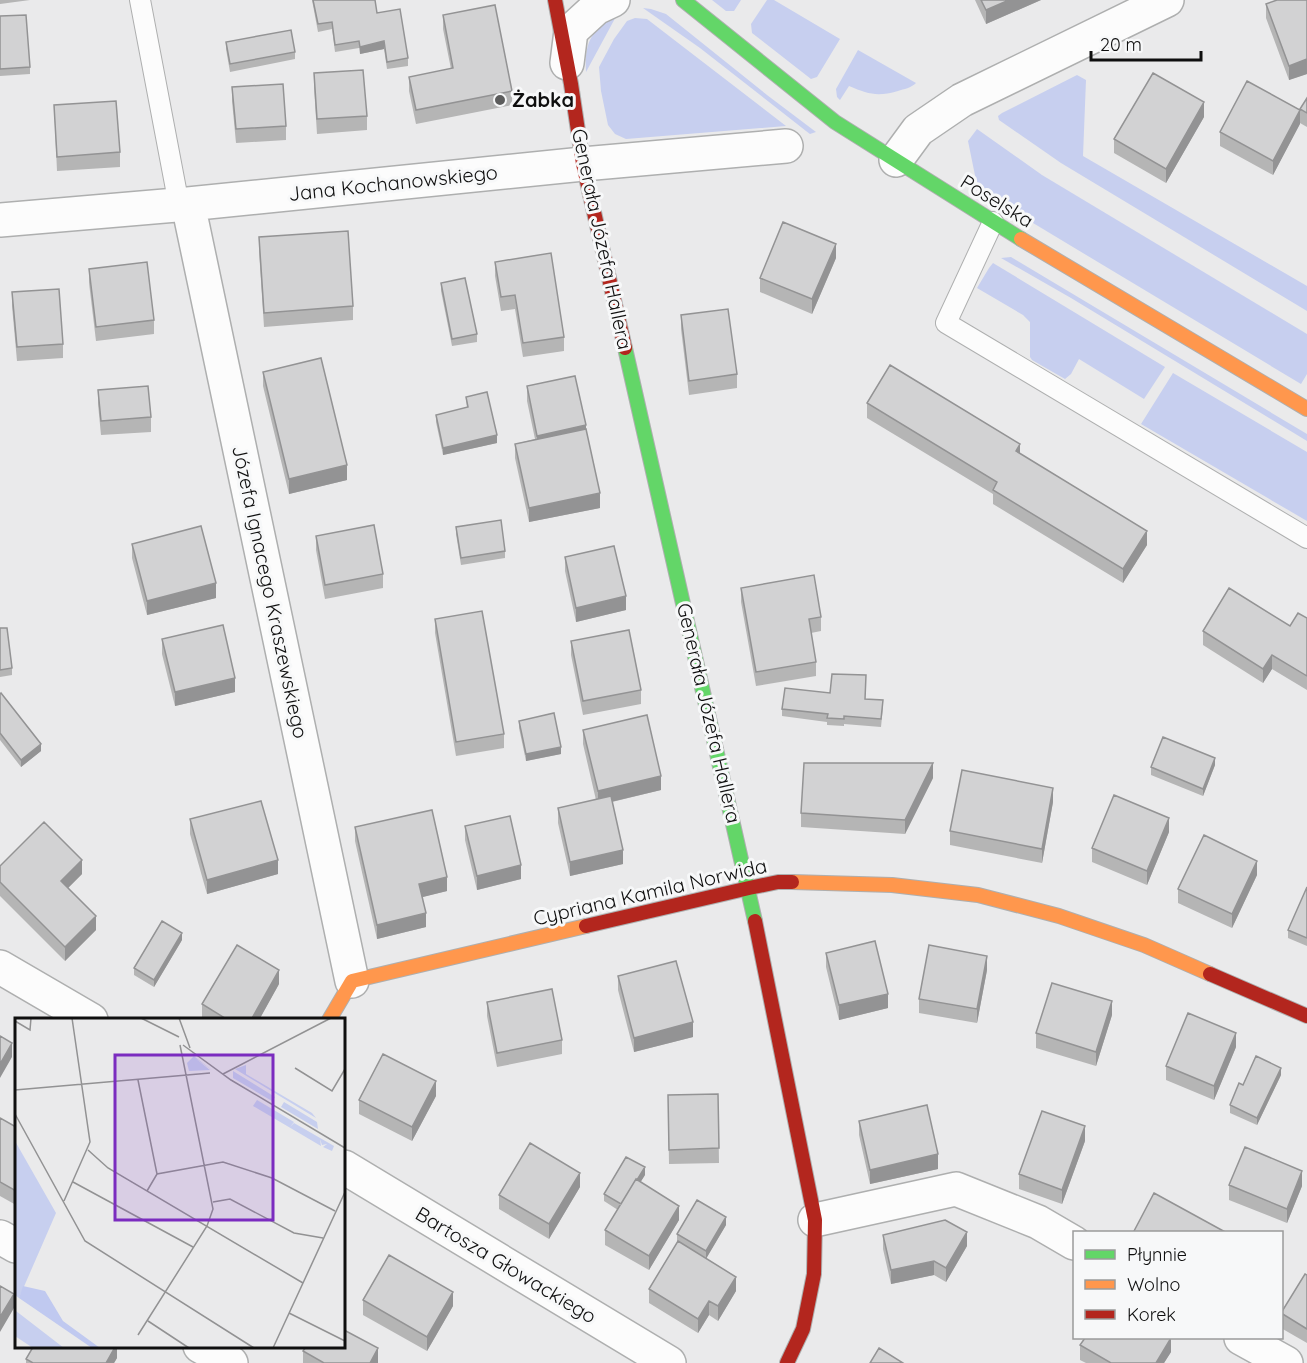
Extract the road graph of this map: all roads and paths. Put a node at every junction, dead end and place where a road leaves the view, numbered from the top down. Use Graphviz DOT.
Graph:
graph roads {
  1 [pos="140,0"];
  2 [pos="555,0"];
  3 [pos="613,0"];
  4 [pos="683,0"];
  5 [pos="1167,0"];
  6 [pos="567,63"];
  7 [pos="786,146"];
  8 [pos="896,160"];
  9 [pos="583,164"];
  10 [pos="183,204"];
  11 [pos="0,219"];
  12 [pos="993,222"];
  13 [pos="1307,410"];
  14 [pos="1307,538"];
  15 [pos="749,888"];
  16 [pos="0,968"];
  17 [pos="352,981"];
  18 [pos="1307,1016"];
  19 [pos="88,1018"];
  20 [pos="330,1018"];
  21 [pos="345,1168"];
  22 [pos="815,1220"];
  23 [pos="0,1237"];
  24 [pos="1073,1242"];
  25 [pos="15,1245"];
  26 [pos="1243,1339"];
  27 [pos="202,1348"];
  28 [pos="231,1363"];
  29 [pos="669,1363"];
  30 [pos="787,1363"];
  31 [pos="1286,1363"];
  1 -- 10 [label="lane"];
  2 -- 6 [label="street, Generała Józefa Hallera"];
  3 -- 6 [label="street, Generała Józefa Hallera"];
  4 -- 8 [label="street, Poselska"];
  5 -- 8 [label="street"];
  6 -- 9 [label="street, Generała Józefa Hallera"];
  7 -- 9 [label="street, Jana Kochanowskiego"];
  8 -- 12 [label="street, Poselska"];
  9 -- 10 [label="street, Jana Kochanowskiego"];
  9 -- 15 [label="street, Generała Józefa Hallera"];
  10 -- 11 [label="street, Jana Kochanowskiego"];
  10 -- 17 [label="street, Józefa Ignacego Kraszewskiego"];
  12 -- 13 [label="street, Poselska"];
  12 -- 14 [label="lane"];
  15 -- 17 [label="street, Cypriana Kamila Norwida"];
  15 -- 18 [label="street, Cypriana Kamila Norwida"];
  15 -- 22 [label="street, Generała Józefa Hallera"];
  16 -- 19 [label="street"];
  17 -- 20 [label="street"];
  21 -- 29 [label="street, Bartosza Głowackiego"];
  22 -- 24 [label="street"];
  22 -- 30 [label="street, Generała Józefa Hallera"];
  23 -- 25 [label="street"];
  26 -- 31 [label="street"];
  27 -- 28 [label="street"];
}
